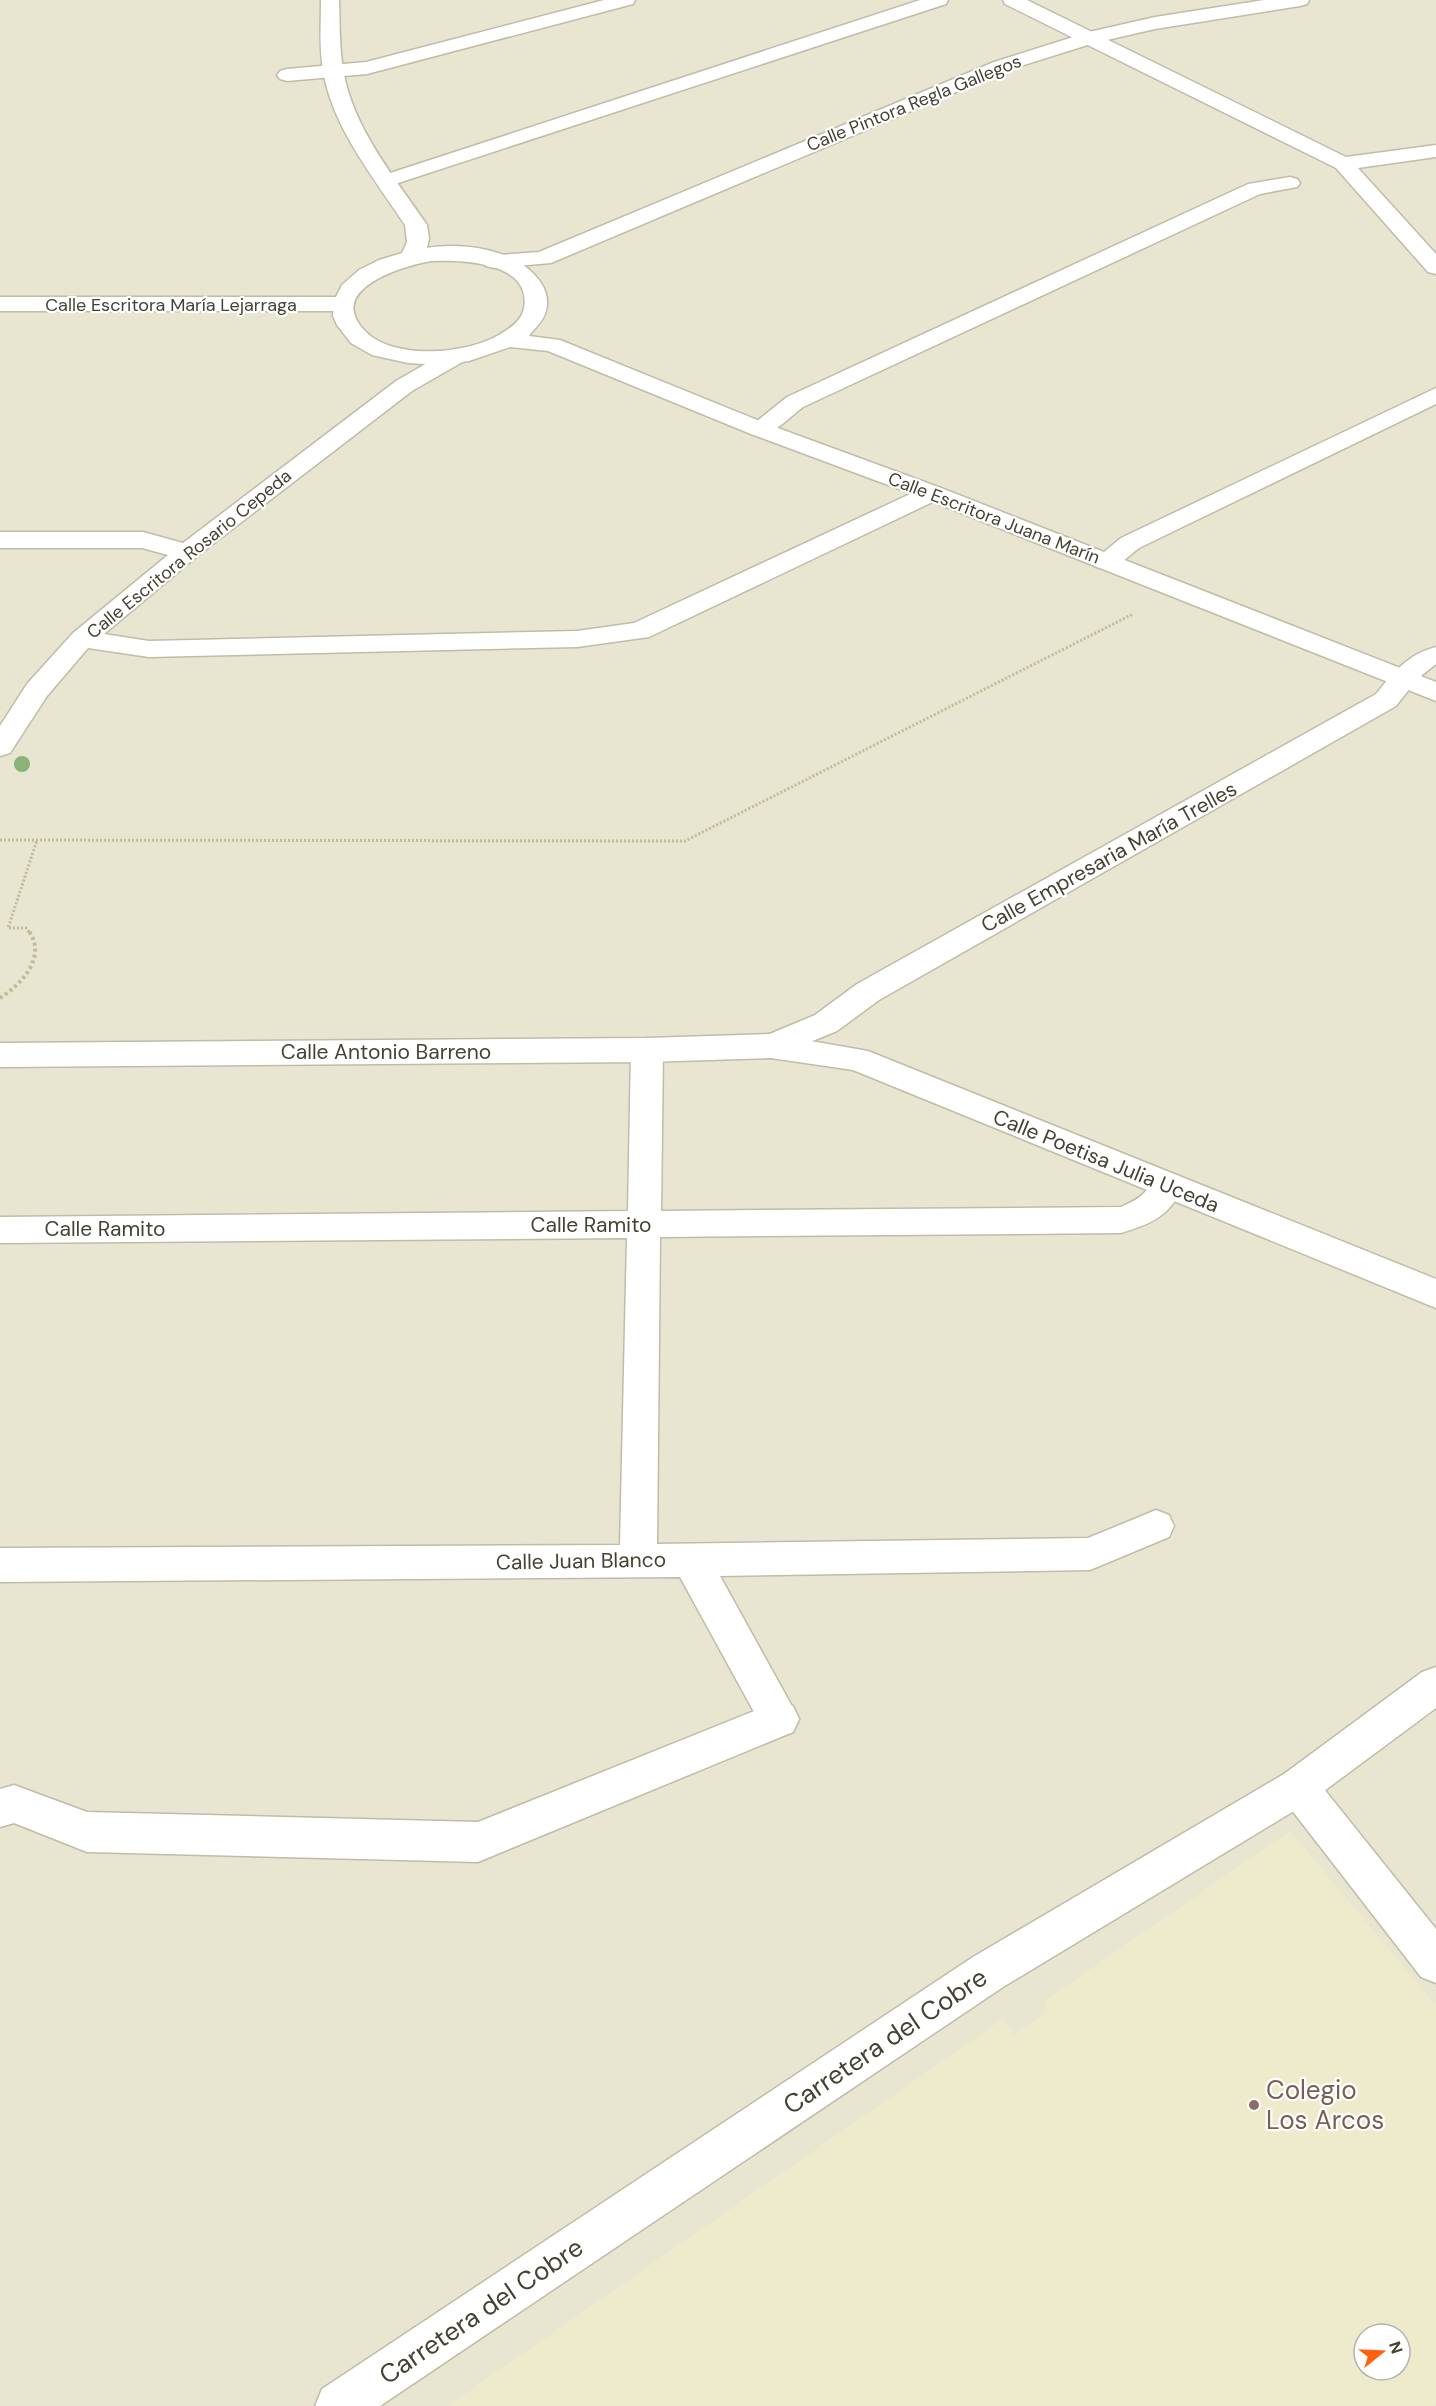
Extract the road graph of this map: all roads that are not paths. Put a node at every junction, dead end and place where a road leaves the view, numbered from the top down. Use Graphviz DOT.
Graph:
graph roads {
  1 [pos="330,0"];
  2 [pos="626,0"];
  3 [pos="939,0"];
  4 [pos="1012,0"];
  5 [pos="1300,0"];
  6 [pos="1089,38"];
  7 [pos="333,71"];
  8 [pos="287,75"];
  9 [pos="1436,151"];
  10 [pos="1343,164"];
  11 [pos="388,180"];
  12 [pos="1290,183"];
  13 [pos="416,225"];
  14 [pos="461,255"];
  15 [pos="410,258"];
  16 [pos="543,258"];
  17 [pos="494,261"];
  18 [pos="1436,267"];
  19 [pos="529,283"];
  20 [pos="0,304"];
  21 [pos="343,304"];
  22 [pos="530,322"];
  23 [pos="507,340"];
  24 [pos="552,345"];
  25 [pos="398,354"];
  26 [pos="456,356"];
  27 [pos="404,387"];
  28 [pos="1436,395"];
  29 [pos="759,429"];
  30 [pos="932,493"];
  31 [pos="0,540"];
  32 [pos="187,552"];
  33 [pos="1105,562"];
  34 [pos="82,639"];
  35 [pos="1436,655"];
  36 [pos="1403,680"];
  37 [pos="1436,692"];
  38 [pos="0,747"];
  39 [pos="771,1046"];
  40 [pos="647,1050"];
  41 [pos="0,1054"];
  42 [pos="1168,1186"];
  43 [pos="643,1225"];
  44 [pos="0,1230"];
  45 [pos="1436,1294"];
  46 [pos="1156,1526"];
  47 [pos="690,1559"];
  48 [pos="638,1561"];
  49 [pos="0,1565"];
  50 [pos="1436,1685"];
  51 [pos="1298,1787"];
  52 [pos="0,1808"];
  53 [pos="1436,1962"];
  54 [pos="339,2406"];
  1 -- 7 [label="street"];
  2 -- 7 [label="street"];
  3 -- 11 [label="street"];
  4 -- 6 [label="street"];
  5 -- 6 [label="street, Calle Pintora Regla Gallegos"];
  6 -- 10 [label="street"];
  6 -- 16 [label="street, Calle Pintora Regla Gallegos"];
  7 -- 8 [label="street"];
  7 -- 11 [label="street"];
  9 -- 10 [label="street"];
  10 -- 18 [label="street"];
  11 -- 13 [label="street"];
  12 -- 29 [label="street"];
  13 -- 14 [label="street"];
  13 -- 15 [label="street"];
  14 -- 15 [label="street"];
  14 -- 17 [label="street"];
  15 -- 21 [label="street"];
  16 -- 17 [label="street, Calle Pintora Regla Gallegos"];
  16 -- 19 [label="street"];
  17 -- 19 [label="street"];
  19 -- 22 [label="street"];
  20 -- 21 [label="street, Calle Escritora María Lejarraga"];
  21 -- 25 [label="street"];
  22 -- 23 [label="street"];
  22 -- 24 [label="street"];
  23 -- 24 [label="street"];
  23 -- 26 [label="street"];
  24 -- 29 [label="street, Calle Escritora Juana Marín"];
  25 -- 26 [label="street"];
  25 -- 27 [label="street"];
  26 -- 27 [label="street, Calle Escritora Rosario Cepeda"];
  27 -- 32 [label="street, Calle Escritora Rosario Cepeda"];
  28 -- 33 [label="street"];
  29 -- 30 [label="street, Calle Escritora Juana Marín"];
  30 -- 33 [label="street, Calle Escritora Juana Marín"];
  30 -- 34 [label="street"];
  31 -- 32 [label="street"];
  32 -- 34 [label="street, Calle Escritora Rosario Cepeda"];
  33 -- 36 [label="street, Calle Escritora Juana Marín"];
  34 -- 38 [label="street, Calle Escritora Rosario Cepeda"];
  35 -- 36 [label="street, Calle Empresaria María Trelles"];
  36 -- 37 [label="street, Calle Escritora Juana Marín"];
  36 -- 39 [label="street, Calle Empresaria María Trelles"];
  39 -- 40 [label="street, Calle Antonio Barreno"];
  39 -- 42 [label="street, Calle Poetisa Julia Uceda"];
  40 -- 41 [label="street, Calle Antonio Barreno"];
  40 -- 43 [label="street"];
  42 -- 43 [label="street, Calle Ramito"];
  42 -- 45 [label="street, Calle Poetisa Julia Uceda"];
  43 -- 44 [label="street, Calle Ramito"];
  43 -- 48 [label="street"];
  46 -- 47 [label="street, Calle Juan Blanco"];
  47 -- 48 [label="street, Calle Juan Blanco"];
  47 -- 52 [label="street"];
  48 -- 49 [label="street, Calle Juan Blanco"];
  50 -- 51 [label="street, Carretera del Cobre"];
  51 -- 53 [label="street"];
  51 -- 54 [label="street, Carretera del Cobre"];
}
